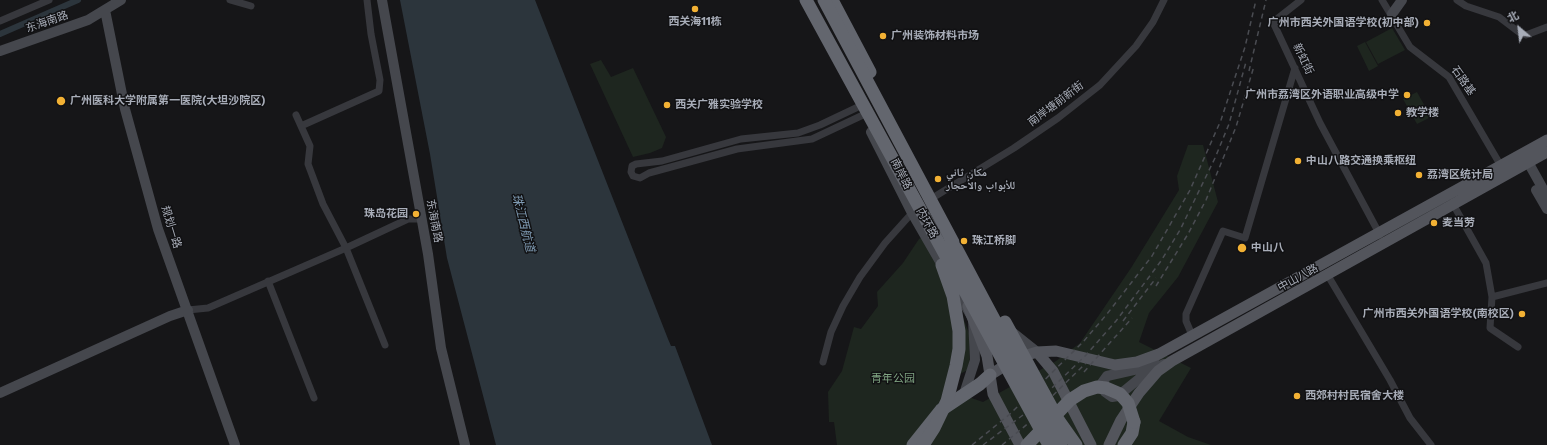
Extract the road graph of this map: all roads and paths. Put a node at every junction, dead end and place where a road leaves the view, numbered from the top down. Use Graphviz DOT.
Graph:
graph roads {
  1 [pos="49,0"];
  2 [pos="121,0"];
  3 [pos="230,0"];
  4 [pos="367,0"];
  5 [pos="382,0"];
  6 [pos="800,0"];
  7 [pos="806,0"];
  8 [pos="810,0"];
  9 [pos="818,0"];
  10 [pos="824,0"];
  11 [pos="827,0"];
  12 [pos="832,0"];
  13 [pos="1164,0"];
  14 [pos="1301,0"];
  15 [pos="1382,0"];
  16 [pos="1402,0"];
  17 [pos="1457,0"];
  18 [pos="251,6"];
  19 [pos="105,10"];
  20 [pos="1392,14"];
  21 [pos="0,21"];
  22 [pos="1547,26"];
  23 [pos="0,51"];
  24 [pos="852,62"];
  25 [pos="1295,68"];
  26 [pos="870,72"];
  27 [pos="863,113"];
  28 [pos="296,115"];
  29 [pos="301,126"];
  30 [pos="1547,140"];
  31 [pos="1543,154"];
  32 [pos="1522,162"];
  33 [pos="1501,166"];
  34 [pos="1539,181"];
  35 [pos="1547,196"];
  36 [pos="934,197"];
  37 [pos="1453,204"];
  38 [pos="1547,210"];
  39 [pos="912,213"];
  40 [pos="934,214"];
  41 [pos="422,219"];
  42 [pos="948,224"];
  43 [pos="1381,238"];
  44 [pos="947,244"];
  45 [pos="346,248"];
  46 [pos="1327,274"];
  47 [pos="268,282"];
  48 [pos="1547,283"];
  49 [pos="1492,297"];
  50 [pos="188,310"];
  51 [pos="973,319"];
  52 [pos="1192,335"];
  53 [pos="1000,338"];
  54 [pos="983,343"];
  55 [pos="386,344"];
  56 [pos="1518,347"];
  57 [pos="1037,352"];
  58 [pos="1026,354"];
  59 [pos="1159,354"];
  60 [pos="1172,361"];
  61 [pos="823,362"];
  62 [pos="990,375"];
  63 [pos="0,393"];
  64 [pos="964,394"];
  65 [pos="314,398"];
  66 [pos="235,445"];
  67 [pos="466,445"];
  68 [pos="913,445"];
  69 [pos="923,445"];
  70 [pos="1020,445"];
  71 [pos="1027,445"];
  72 [pos="1049,445"];
  73 [pos="1061,445"];
  74 [pos="1076,445"];
  75 [pos="1091,445"];
  76 [pos="1109,445"];
  77 [pos="1124,445"];
  78 [pos="1431,445"];
  1 -- 21 [label="street"];
  2 -- 19 [label="street, 东海南路"];
  3 -- 18 [label="street"];
  4 -- 29 [label="street"];
  5 -- 41 [label="street, 东海南路"];
  6 -- 27 [label="street"];
  7 -- 27 [label="highway, 内环路, bridge"];
  8 -- 51 [label="main road, 南岸路"];
  9 -- 24 [label="main road, 南岸路"];
  10 -- 40 [label="highway, 内环路, bridge"];
  11 -- 26 [label="street"];
  12 -- 26 [label="highway"];
  13 -- 36 [label="street, 南岸塘前新街"];
  14 -- 25 [label="street, 新虹街"];
  15 -- 20 [label="street, 石路基"];
  16 -- 20 [label="street"];
  17 -- 22 [label="street"];
  19 -- 23 [label="street, 东海南路"];
  19 -- 50 [label="street, 规划一路"];
  20 -- 33 [label="street, 石路基"];
  24 -- 26 [label="street"];
  24 -- 40 [label="main road, 南岸路"];
  25 -- 43 [label="street, 新虹街"];
  25 -- 52 [label="street"];
  26 -- 36 [label="street"];
  27 -- 27 [label="street"];
  27 -- 39 [label="street"];
  27 -- 69 [label="highway, bridge"];
  27 -- 72 [label="highway, 内环路, bridge"];
  28 -- 29 [label="street"];
  29 -- 45 [label="street"];
  30 -- 32 [label="main road, 中山八路"];
  31 -- 32 [label="main road, 中山八路"];
  31 -- 34 [label="street"];
  32 -- 33 [label="main road, 中山八路"];
  32 -- 34 [label="street"];
  32 -- 37 [label="main road, 中山八路"];
  32 -- 38 [label="street"];
  33 -- 43 [label="main road, 中山八路"];
  34 -- 35 [label="street"];
  36 -- 40 [label="street"];
  36 -- 42 [label="street"];
  37 -- 43 [label="main road, 中山八路"];
  37 -- 49 [label="street"];
  39 -- 51 [label="street"];
  39 -- 61 [label="street"];
  40 -- 44 [label="main road, 南岸路"];
  40 -- 73 [label="highway, 内环路, bridge"];
  40 -- 74 [label="highway, bridge"];
  41 -- 45 [label="street"];
  41 -- 67 [label="street, 东海南路"];
  42 -- 44 [label="street"];
  42 -- 57 [label="street"];
  43 -- 46 [label="main road, 中山八路"];
  43 -- 52 [label="main road, 中山八路"];
  44 -- 53 [label="main road, 南岸路"];
  45 -- 47 [label="street"];
  45 -- 55 [label="street"];
  46 -- 60 [label="main road, 中山八路"];
  46 -- 78 [label="street"];
  47 -- 50 [label="street"];
  47 -- 65 [label="street"];
  48 -- 49 [label="street"];
  49 -- 56 [label="street"];
  50 -- 63 [label="street"];
  50 -- 66 [label="street, 规划一路"];
  51 -- 54 [label="main road, 南岸路"];
  51 -- 64 [label="street"];
  52 -- 59 [label="main road, 中山八路"];
  53 -- 54 [label="street"];
  53 -- 58 [label="main road, 南岸路"];
  54 -- 62 [label="main road, 南岸路"];
  57 -- 58 [label="main road, 中山八路"];
  57 -- 59 [label="main road, 中山八路"];
  57 -- 75 [label="main road"];
  58 -- 62 [label="main road, 中山八路"];
  59 -- 60 [label="street"];
  60 -- 76 [label="main road, 中山八路"];
  62 -- 64 [label="highway"];
  62 -- 70 [label="main road, 南岸路"];
  64 -- 68 [label="highway"];
  71 -- 77 [label="highway, bridge"];
}
